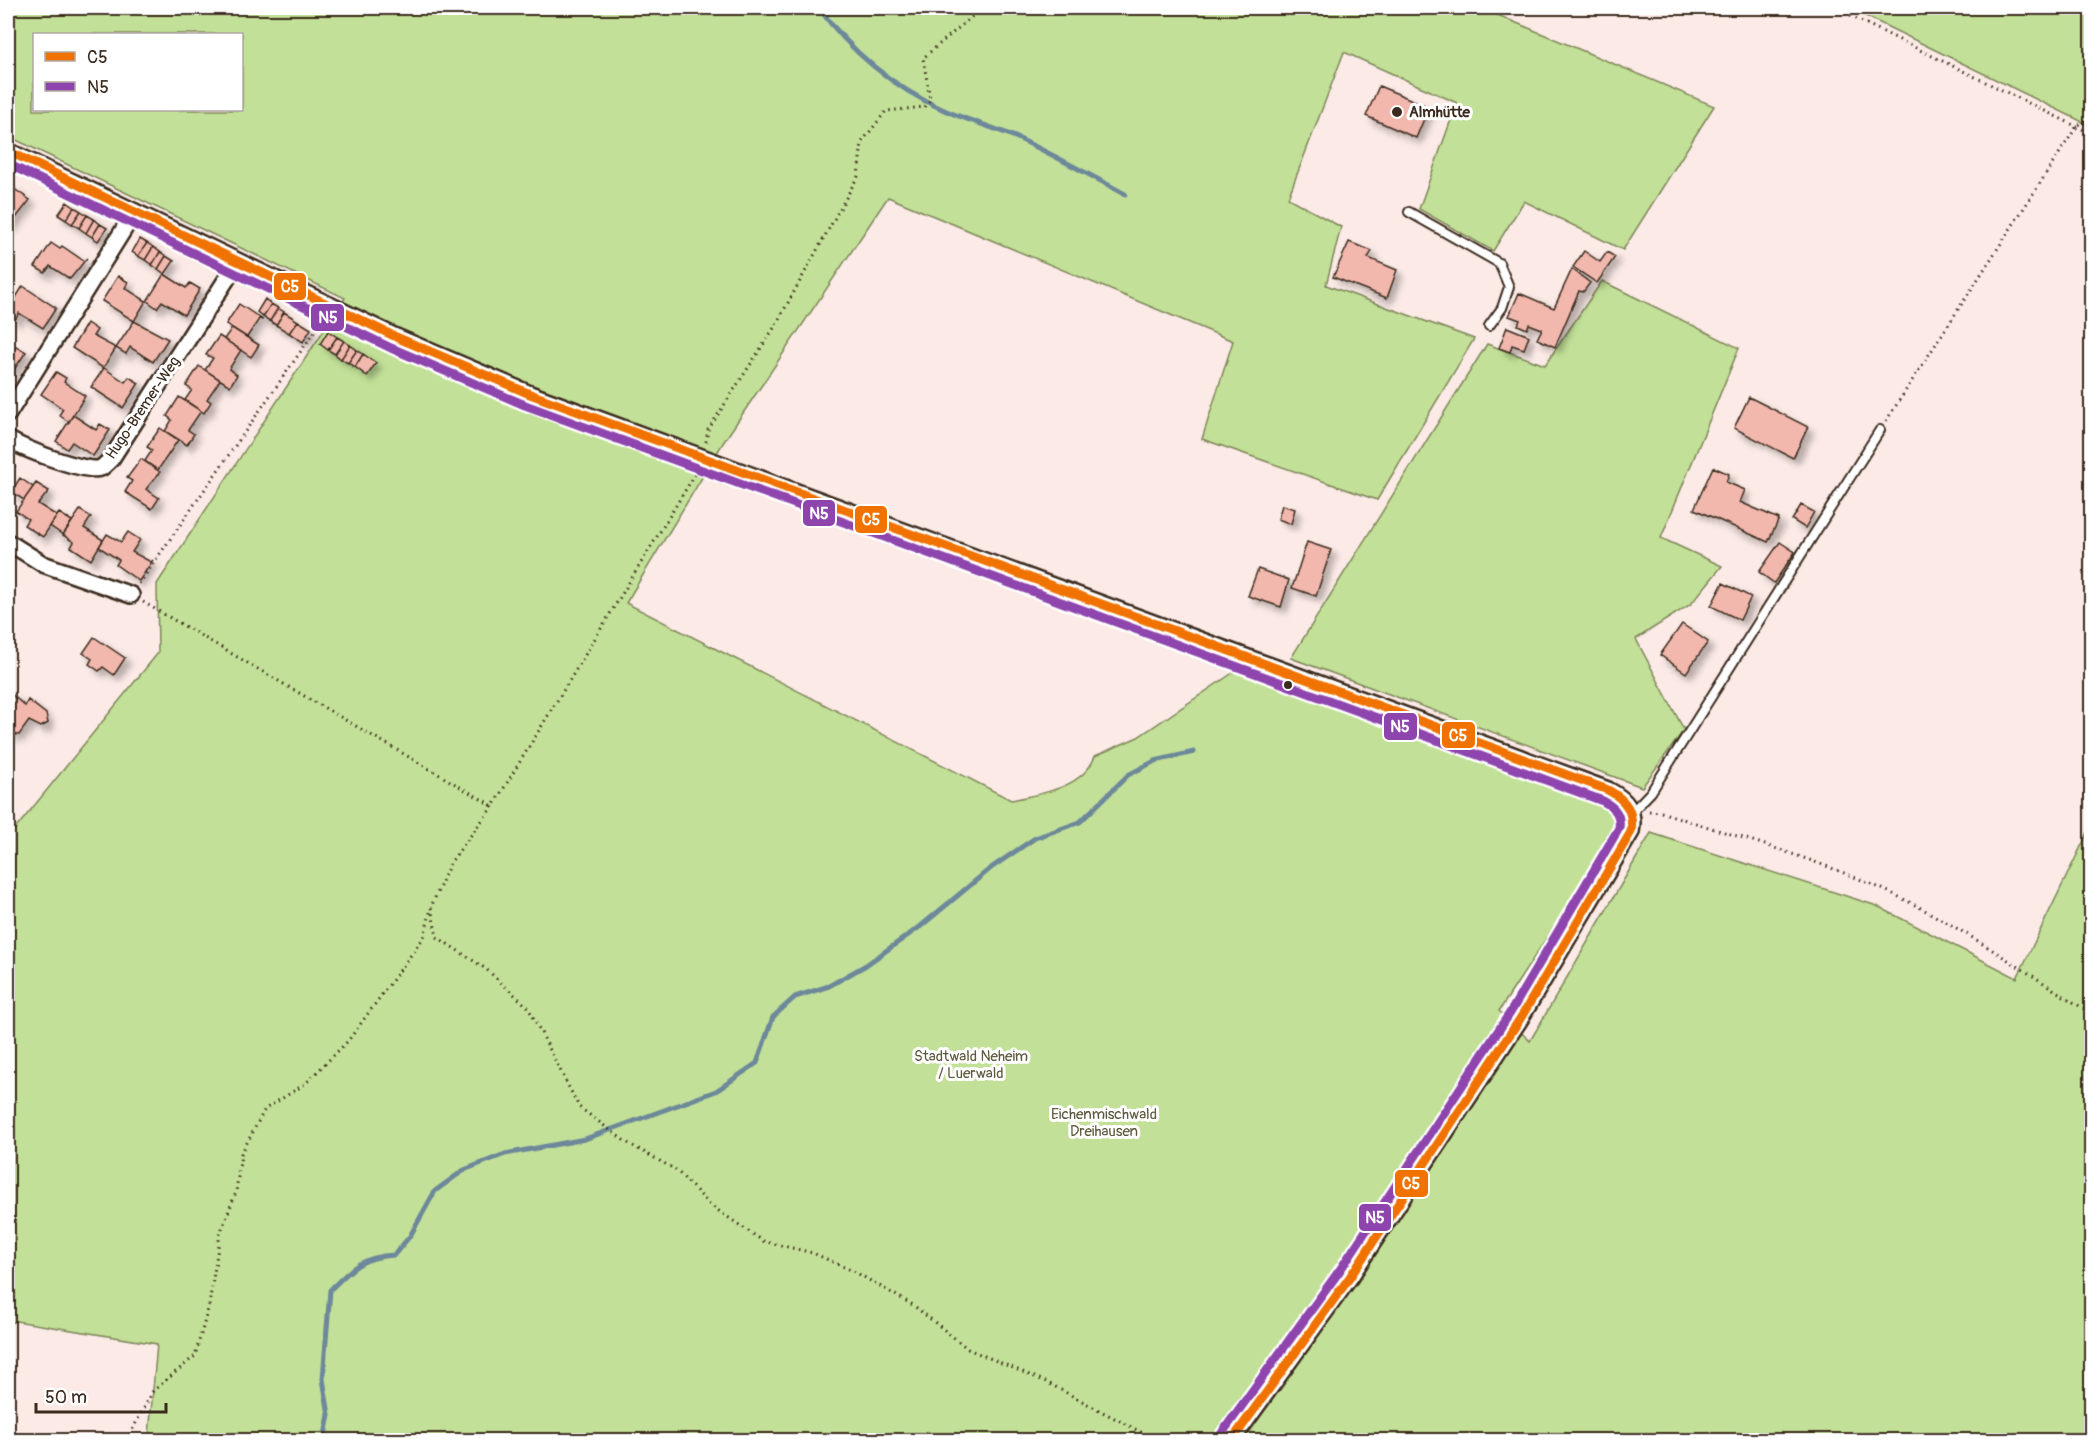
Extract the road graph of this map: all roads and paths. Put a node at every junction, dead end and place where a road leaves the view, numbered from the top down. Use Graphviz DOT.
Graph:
graph roads {
  1 [pos="982,8"];
  2 [pos="1834,8"];
  3 [pos="2091,117"];
  4 [pos="2077,126"];
  5 [pos="2091,134"];
  6 [pos="8,151"];
  7 [pos="1409,212"];
  8 [pos="134,213"];
  9 [pos="237,262"];
  10 [pos="332,307"];
  11 [pos="1489,326"];
  12 [pos="8,414"];
  13 [pos="1880,430"];
  14 [pos="8,439"];
  15 [pos="705,459"];
  16 [pos="8,542"];
  17 [pos="131,595"];
  18 [pos="493,806"];
  19 [pos="1632,812"];
  20 [pos="431,907"];
  21 [pos="2091,1014"];
  22 [pos="127,1440"];
  23 [pos="1156,1440"];
  24 [pos="1232,1440"];
  1 -- 15 [label="path"];
  2 -- 4 [label="path"];
  3 -- 4 [label="path"];
  4 -- 5 [label="path"];
  4 -- 13 [label="path"];
  6 -- 8 [label="street"];
  7 -- 11 [label="lane"];
  8 -- 9 [label="street"];
  8 -- 12 [label="street"];
  9 -- 10 [label="street"];
  9 -- 14 [label="street, Hugo-Bremer-Weg"];
  10 -- 15 [label="street"];
  10 -- 17 [label="path"];
  13 -- 19 [label="lane"];
  15 -- 18 [label="path"];
  15 -- 19 [label="street"];
  16 -- 17 [label="street"];
  17 -- 18 [label="path"];
  18 -- 20 [label="path"];
  19 -- 21 [label="path"];
  19 -- 24 [label="street"];
  20 -- 22 [label="path"];
  20 -- 23 [label="path"];
}
